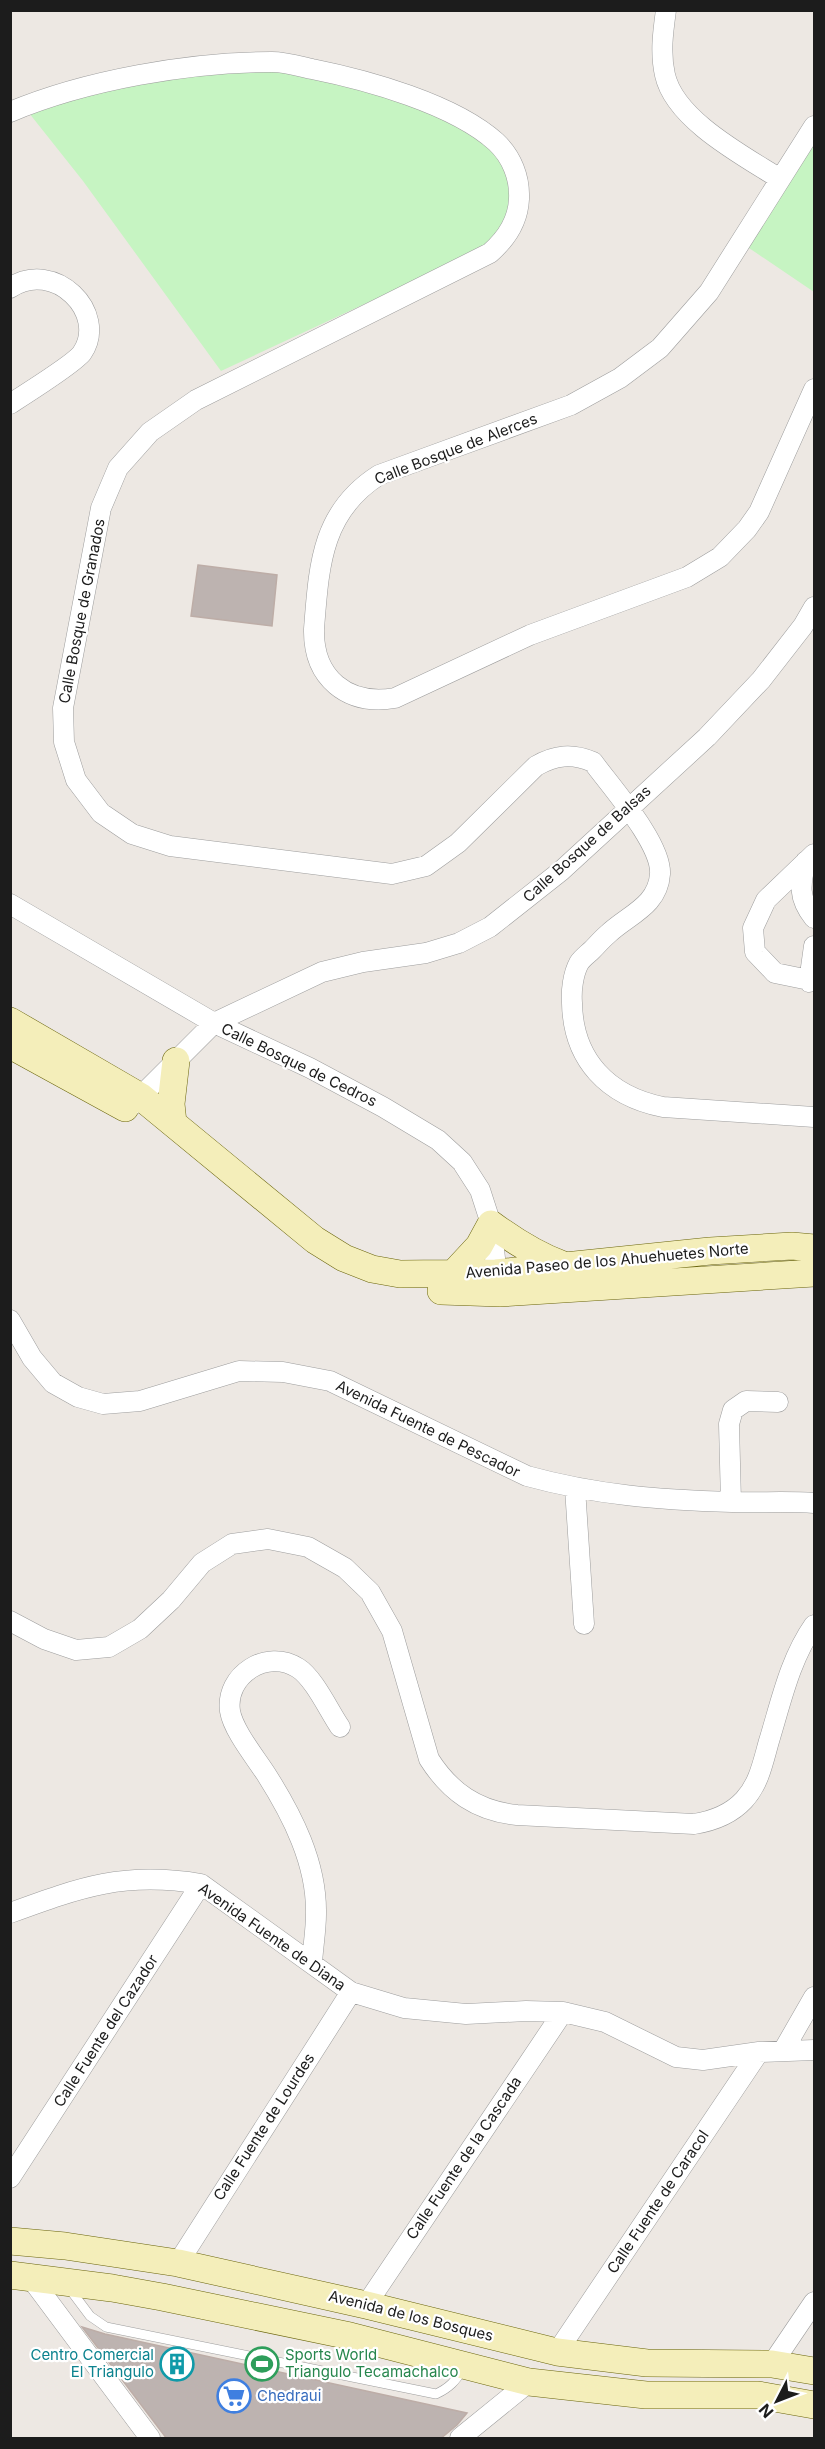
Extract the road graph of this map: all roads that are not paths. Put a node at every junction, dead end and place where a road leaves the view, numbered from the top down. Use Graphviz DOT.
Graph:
graph roads {
  1 [pos="666,10"];
  2 [pos="10,112"];
  3 [pos="814,126"];
  4 [pos="780,179"];
  5 [pos="10,288"];
  6 [pos="814,389"];
  7 [pos="10,404"];
  8 [pos="814,607"];
  9 [pos="627,808"];
  10 [pos="810,858"];
  11 [pos="10,904"];
  12 [pos="814,918"];
  13 [pos="814,946"];
  14 [pos="812,981"];
  15 [pos="10,1021"];
  16 [pos="214,1023"];
  17 [pos="10,1045"];
  18 [pos="176,1060"];
  19 [pos="134,1103"];
  20 [pos="814,1117"];
  21 [pos="173,1123"];
  22 [pos="491,1224"];
  23 [pos="814,1248"];
  24 [pos="567,1267"];
  25 [pos="814,1273"];
  26 [pos="453,1274"];
  27 [pos="498,1283"];
  28 [pos="10,1320"];
  29 [pos="778,1402"];
  30 [pos="575,1488"];
  31 [pos="731,1502"];
  32 [pos="814,1503"];
  33 [pos="10,1621"];
  34 [pos="584,1624"];
  35 [pos="814,1625"];
  36 [pos="340,1727"];
  37 [pos="201,1884"];
  38 [pos="10,1913"];
  39 [pos="312,1964"];
  40 [pos="351,1992"];
  41 [pos="814,1997"];
  42 [pos="563,2012"];
  43 [pos="814,2050"];
  44 [pos="783,2051"];
  45 [pos="759,2052"];
  46 [pos="10,2178"];
  47 [pos="10,2241"];
  48 [pos="178,2262"];
  49 [pos="20,2276"];
  50 [pos="63,2281"];
  51 [pos="814,2302"];
  52 [pos="366,2304"];
  53 [pos="557,2352"];
  54 [pos="772,2364"];
  55 [pos="465,2365"];
  56 [pos="814,2371"];
  57 [pos="529,2382"];
  58 [pos="814,2405"];
  59 [pos="150,2439"];
  60 [pos="460,2439"];
  1 -- 4 [label="street"];
  2 -- 9 [label="street, Calle Bosque de Granados"];
  3 -- 4 [label="street, Calle Bosque de Alerces"];
  4 -- 6 [label="street, Calle Bosque de Alerces"];
  5 -- 7 [label="street"];
  8 -- 9 [label="street, Calle Bosque de Balsas"];
  9 -- 16 [label="street, Calle Bosque de Balsas"];
  9 -- 20 [label="street, Calle Bosque de Granados"];
  10 -- 12 [label="street"];
  10 -- 14 [label="street"];
  11 -- 16 [label="street, Calle Bosque de Cedros"];
  13 -- 14 [label="street"];
  15 -- 19 [label="street, Avenida Paseo de los Ahuehuetes Norte"];
  16 -- 18 [label="street, Calle Bosque de Balsas"];
  16 -- 22 [label="street, Calle Bosque de Cedros"];
  17 -- 19 [label="street, Avenida Paseo de los Ahuehuetes Norte"];
  18 -- 19 [label="street, Calle Bosque de Balsas"];
  18 -- 21 [label="street"];
  19 -- 21 [label="street, Avenida Paseo de los Ahuehuetes Norte"];
  19 -- 27 [label="street, Avenida Paseo de los Ahuehuetes Norte"];
  21 -- 26 [label="street, Avenida Paseo de los Ahuehuetes Norte"];
  22 -- 24 [label="street"];
  22 -- 26 [label="street"];
  22 -- 27 [label="street, Calle Bosque de Cedros"];
  23 -- 24 [label="street, Avenida Paseo de los Ahuehuetes Norte"];
  24 -- 27 [label="street, Avenida Paseo de los Ahuehuetes Norte"];
  25 -- 27 [label="street, Avenida Paseo de los Ahuehuetes Norte"];
  26 -- 27 [label="street, Avenida Paseo de los Ahuehuetes Norte"];
  28 -- 30 [label="street, Avenida Fuente de Pescador"];
  29 -- 31 [label="street"];
  30 -- 31 [label="street, Avenida Fuente de Pescador"];
  30 -- 34 [label="street"];
  31 -- 32 [label="street, Avenida Fuente de Pescador"];
  33 -- 35 [label="street"];
  36 -- 39 [label="street"];
  37 -- 38 [label="street, Avenida Fuente de Diana"];
  37 -- 39 [label="street, Avenida Fuente de Diana"];
  37 -- 46 [label="street, Calle Fuente del Cazador"];
  39 -- 40 [label="street, Avenida Fuente de Diana"];
  40 -- 42 [label="street, Avenida Fuente de Diana"];
  40 -- 48 [label="street, Calle Fuente de Lourdes"];
  41 -- 44 [label="street"];
  42 -- 45 [label="street, Avenida Fuente de Diana"];
  42 -- 52 [label="street, Calle Fuente de la Cascada"];
  43 -- 44 [label="street, Avenida Fuente de Diana"];
  44 -- 45 [label="street, Avenida Fuente de Diana"];
  45 -- 53 [label="street, Calle Fuente de Caracol"];
  47 -- 48 [label="street, Avenida de los Bosques"];
  48 -- 52 [label="street, Avenida de los Bosques"];
  49 -- 50 [label="street"];
  49 -- 59 [label="street"];
  50 -- 55 [label="street"];
  50 -- 55 [label="lane"];
  51 -- 54 [label="street"];
  52 -- 53 [label="street, Avenida de los Bosques"];
  53 -- 54 [label="street, Avenida de los Bosques"];
  54 -- 56 [label="street, Avenida de los Bosques"];
  55 -- 57 [label="street"];
  57 -- 58 [label="street"];
  57 -- 60 [label="street"];
}
